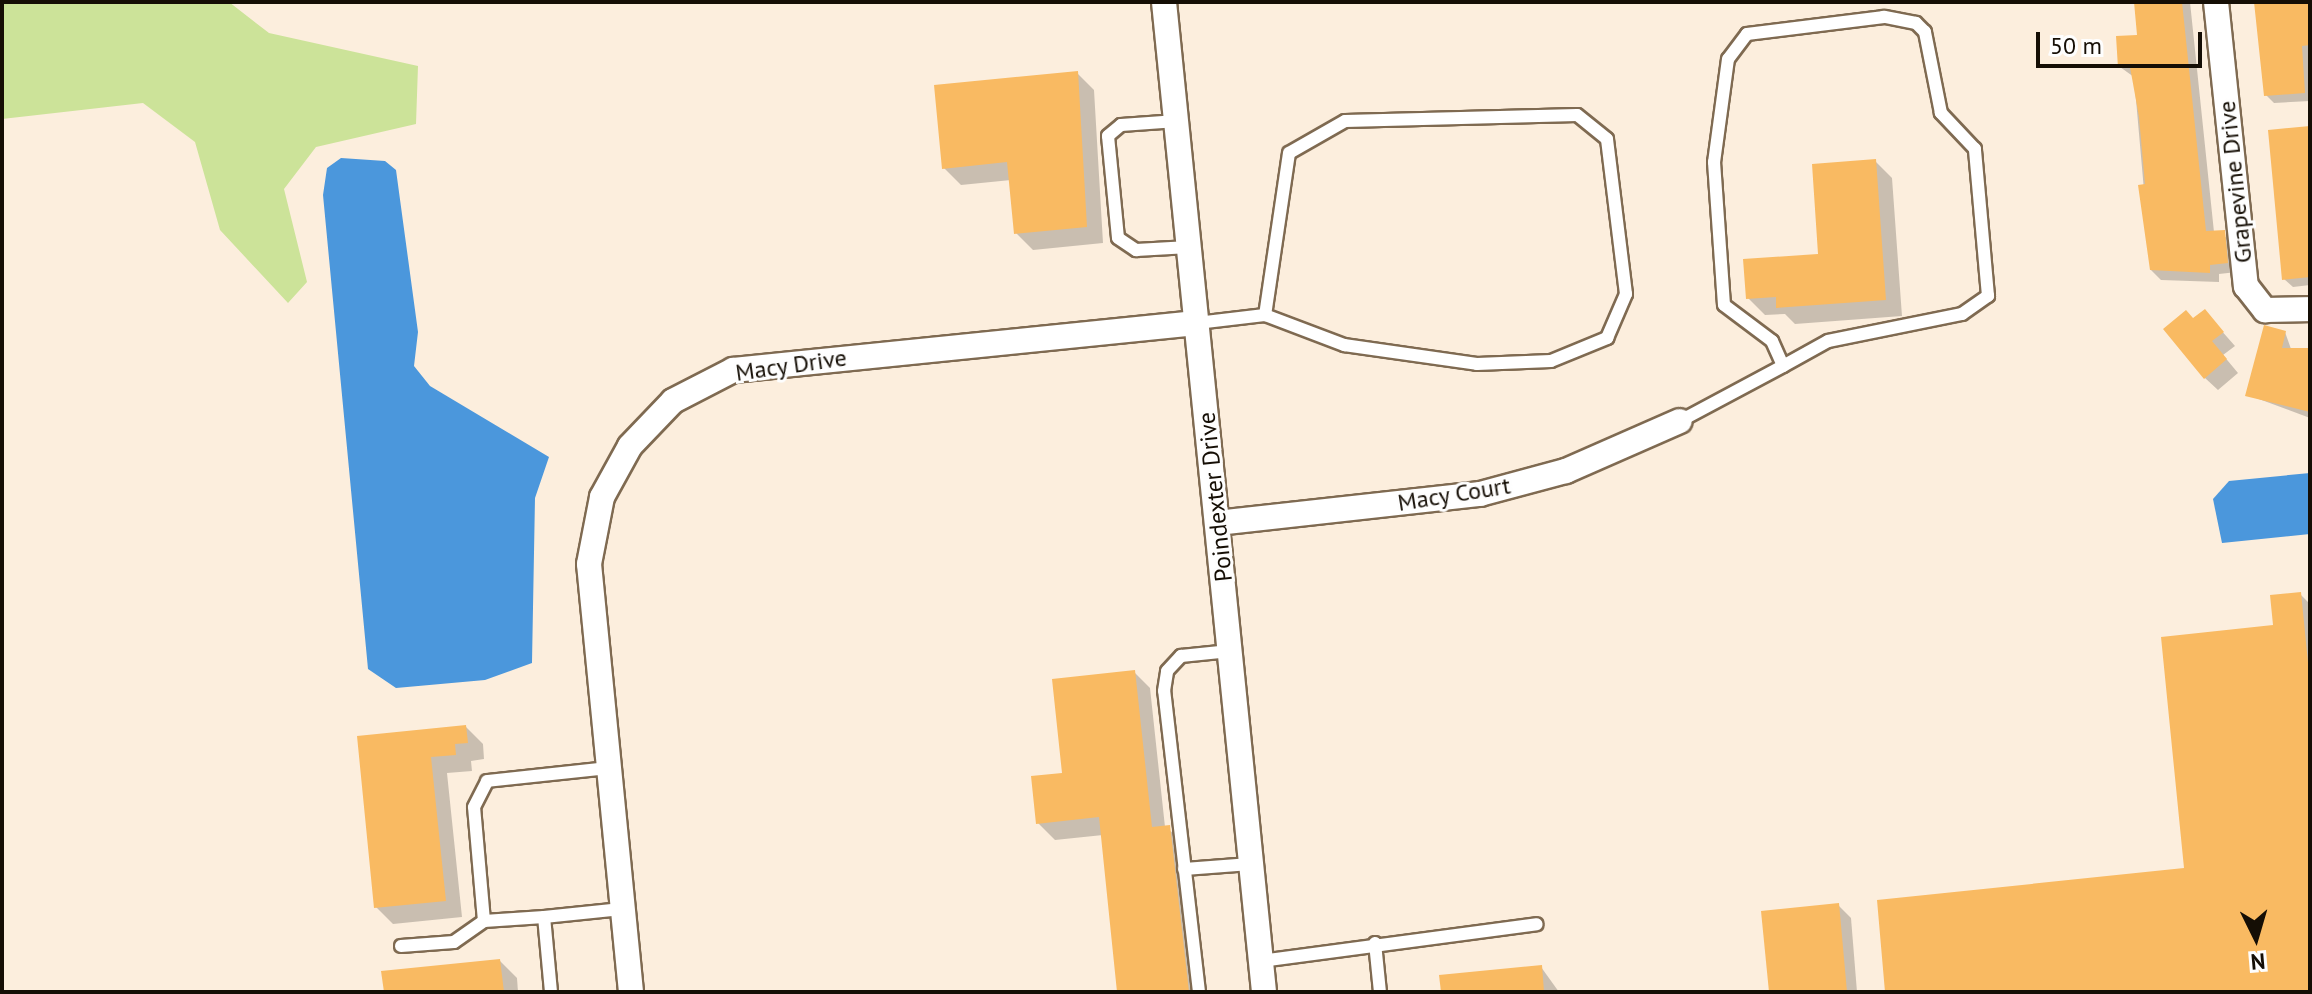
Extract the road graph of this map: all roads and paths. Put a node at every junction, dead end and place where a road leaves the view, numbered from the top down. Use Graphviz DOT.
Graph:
graph roads {
  1 [pos="1164,2"];
  2 [pos="2216,2"];
  3 [pos="1177,121"];
  4 [pos="1189,247"];
  5 [pos="2310,309"];
  6 [pos="1265,315"];
  7 [pos="1197,323"];
  8 [pos="1783,366"];
  9 [pos="1680,421"];
  10 [pos="1217,523"];
  11 [pos="1230,651"];
  12 [pos="609,768"];
  13 [pos="1251,864"];
  14 [pos="1184,869"];
  15 [pos="622,909"];
  16 [pos="544,917"];
  17 [pos="484,921"];
  18 [pos="1537,924"];
  19 [pos="1375,943"];
  20 [pos="401,946"];
  21 [pos="1261,961"];
  22 [pos="551,992"];
  23 [pos="631,992"];
  24 [pos="1199,992"];
  25 [pos="1264,992"];
  26 [pos="1380,992"];
  1 -- 3 [label="street, Poindexter Drive"];
  2 -- 5 [label="street, Grapevine Drive"];
  3 -- 4 [label="street, Poindexter Drive"];
  3 -- 4 [label="lane"];
  4 -- 7 [label="street, Poindexter Drive"];
  6 -- 6 [label="lane"];
  6 -- 7 [label="lane"];
  7 -- 10 [label="street, Poindexter Drive"];
  7 -- 12 [label="street, Macy Drive"];
  8 -- 8 [label="lane"];
  8 -- 9 [label="lane"];
  9 -- 10 [label="street, Macy Court"];
  10 -- 11 [label="street, Poindexter Drive"];
  11 -- 13 [label="street, Poindexter Drive"];
  11 -- 14 [label="lane"];
  12 -- 15 [label="street, Macy Drive"];
  12 -- 17 [label="lane"];
  13 -- 14 [label="lane"];
  13 -- 21 [label="street, Poindexter Drive"];
  14 -- 24 [label="lane"];
  15 -- 16 [label="lane"];
  15 -- 23 [label="street, Macy Drive"];
  16 -- 17 [label="lane"];
  16 -- 22 [label="lane"];
  17 -- 20 [label="lane"];
  18 -- 19 [label="lane"];
  19 -- 21 [label="lane"];
  19 -- 26 [label="lane"];
  21 -- 25 [label="street, Poindexter Drive"];
}
